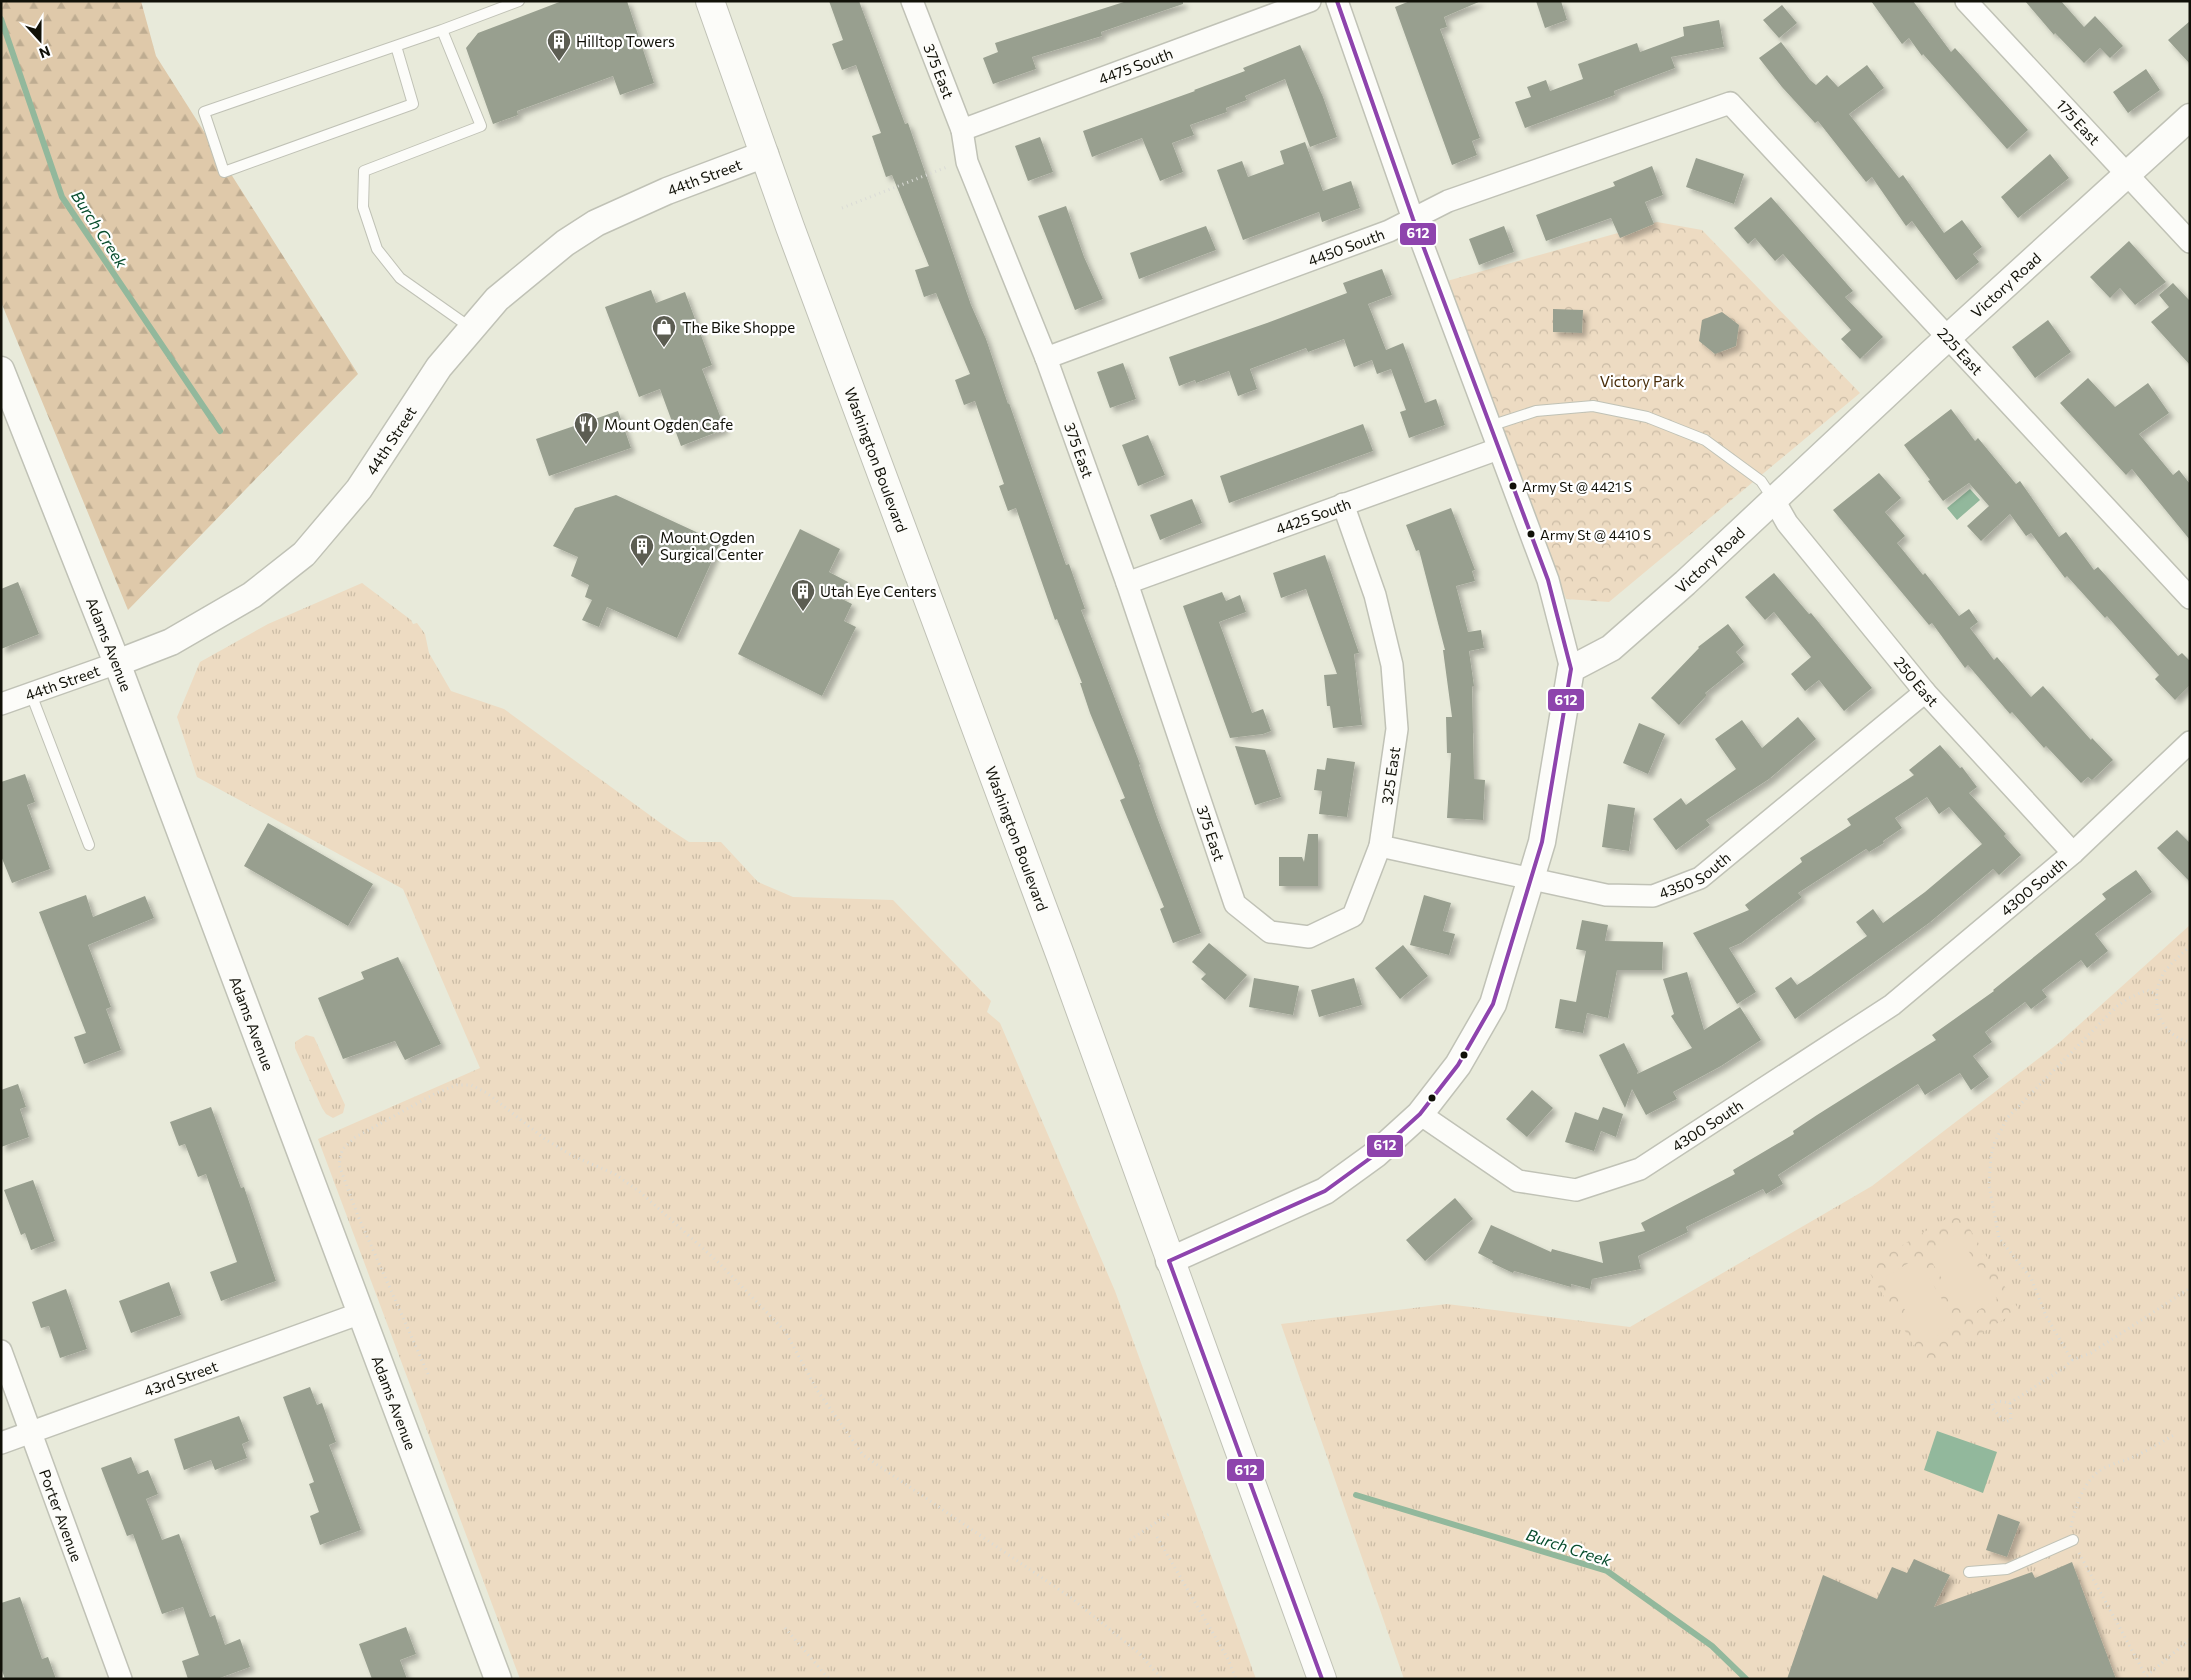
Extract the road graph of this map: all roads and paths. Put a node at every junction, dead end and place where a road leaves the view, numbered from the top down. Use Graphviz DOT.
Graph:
graph roads {
  1 [pos="519,1"];
  2 [pos="710,1"];
  3 [pos="912,1"];
  4 [pos="1310,1"];
  5 [pos="1337,1"];
  6 [pos="1966,1"];
  7 [pos="442,30"];
  8 [pos="396,46"];
  9 [pos="1730,103"];
  10 [pos="2190,117"];
  11 [pos="962,130"];
  12 [pos="765,154"];
  13 [pos="950,166"];
  14 [pos="2127,174"];
  15 [pos="842,208"];
  16 [pos="1413,219"];
  17 [pos="2190,242"];
  18 [pos="472,328"];
  19 [pos="1949,337"];
  20 [pos="1046,358"];
  21 [pos="1,370"];
  22 [pos="1490,426"];
  23 [pos="1498,449"];
  24 [pos="1774,500"];
  25 [pos="1343,504"];
  26 [pos="1127,583"];
  27 [pos="2190,598"];
  28 [pos="117,663"];
  29 [pos="1571,669"];
  30 [pos="1926,692"];
  31 [pos="31,694"];
  32 [pos="1,704"];
  33 [pos="2190,742"];
  34 [pos="90,846"];
  35 [pos="1380,846"];
  36 [pos="2073,853"];
  37 [pos="1530,877"];
  38 [pos="1235,904"];
  39 [pos="2190,946"];
  40 [pos="2157,995"];
  41 [pos="2190,1042"];
  42 [pos="1420,1114"];
  43 [pos="1169,1261"];
  44 [pos="2190,1288"];
  45 [pos="361,1313"];
  46 [pos="1,1351"];
  47 [pos="2072,1360"];
  48 [pos="428,1374"];
  49 [pos="2010,1403"];
  50 [pos="31,1433"];
  51 [pos="2174,1434"];
  52 [pos="1,1443"];
  53 [pos="1169,1514"];
  54 [pos="1157,1537"];
  55 [pos="1130,1540"];
  56 [pos="2073,1540"];
  57 [pos="1969,1572"];
  58 [pos="785,1628"];
  59 [pos="2190,1639"];
  60 [pos="2145,1678"];
  61 [pos="121,1679"];
  62 [pos="498,1679"];
  63 [pos="829,1679"];
  64 [pos="1162,1679"];
  65 [pos="1236,1679"];
  66 [pos="1322,1679"];
  1 -- 7 [label="lane"];
  2 -- 12 [label="main road, Washington Boulevard"];
  3 -- 11 [label="street, 375 East"];
  4 -- 11 [label="street, 4475 South"];
  5 -- 16 [label="street"];
  6 -- 14 [label="street, 175 East"];
  7 -- 8 [label="lane"];
  7 -- 18 [label="lane"];
  8 -- 8 [label="lane"];
  9 -- 16 [label="street, 4450 South"];
  9 -- 19 [label="street, 225 East"];
  10 -- 14 [label="street, Victory Road"];
  11 -- 20 [label="street, 375 East"];
  12 -- 18 [label="street, 44th Street"];
  12 -- 43 [label="main road, Washington Boulevard"];
  13 -- 15 [label="path"];
  14 -- 17 [label="street, 175 East"];
  14 -- 19 [label="street, Victory Road"];
  16 -- 20 [label="street, 4450 South"];
  16 -- 22 [label="street"];
  18 -- 28 [label="street, 44th Street"];
  19 -- 24 [label="street, Victory Road"];
  19 -- 27 [label="street, 225 East"];
  20 -- 26 [label="street, 375 East"];
  21 -- 28 [label="street, Adams Avenue"];
  22 -- 23 [label="street"];
  22 -- 24 [label="lane"];
  23 -- 25 [label="street, 4425 South"];
  23 -- 29 [label="street"];
  24 -- 29 [label="street, Victory Road"];
  24 -- 30 [label="street, 250 East"];
  25 -- 26 [label="street, 4425 South"];
  25 -- 35 [label="street, 325 East"];
  26 -- 38 [label="street, 375 East"];
  28 -- 31 [label="street, 44th Street"];
  28 -- 45 [label="street, Adams Avenue"];
  29 -- 37 [label="street"];
  30 -- 36 [label="street, 250 East"];
  30 -- 37 [label="street, 4350 South"];
  31 -- 32 [label="street, 44th Street"];
  31 -- 34 [label="lane"];
  33 -- 36 [label="street, 4300 South"];
  35 -- 37 [label="street, 4350 South"];
  35 -- 38 [label="street, 325 East"];
  36 -- 42 [label="street, 4300 South"];
  37 -- 42 [label="street"];
  39 -- 40 [label="path"];
  40 -- 41 [label="path"];
  40 -- 47 [label="path"];
  42 -- 43 [label="street"];
  43 -- 66 [label="main road, Washington Boulevard"];
  44 -- 47 [label="path"];
  45 -- 50 [label="street, 43rd Street"];
  45 -- 62 [label="street, Adams Avenue"];
  46 -- 50 [label="street, Porter Avenue"];
  47 -- 49 [label="path"];
  48 -- 64 [label="path"];
  49 -- 49 [label="path"];
  50 -- 52 [label="street, 43rd Street"];
  50 -- 61 [label="street, Porter Avenue"];
  51 -- 56 [label="path"];
  53 -- 55 [label="path"];
  54 -- 65 [label="path"];
  56 -- 57 [label="lane"];
  56 -- 60 [label="path"];
  58 -- 63 [label="path"];
  59 -- 60 [label="path"];
}
